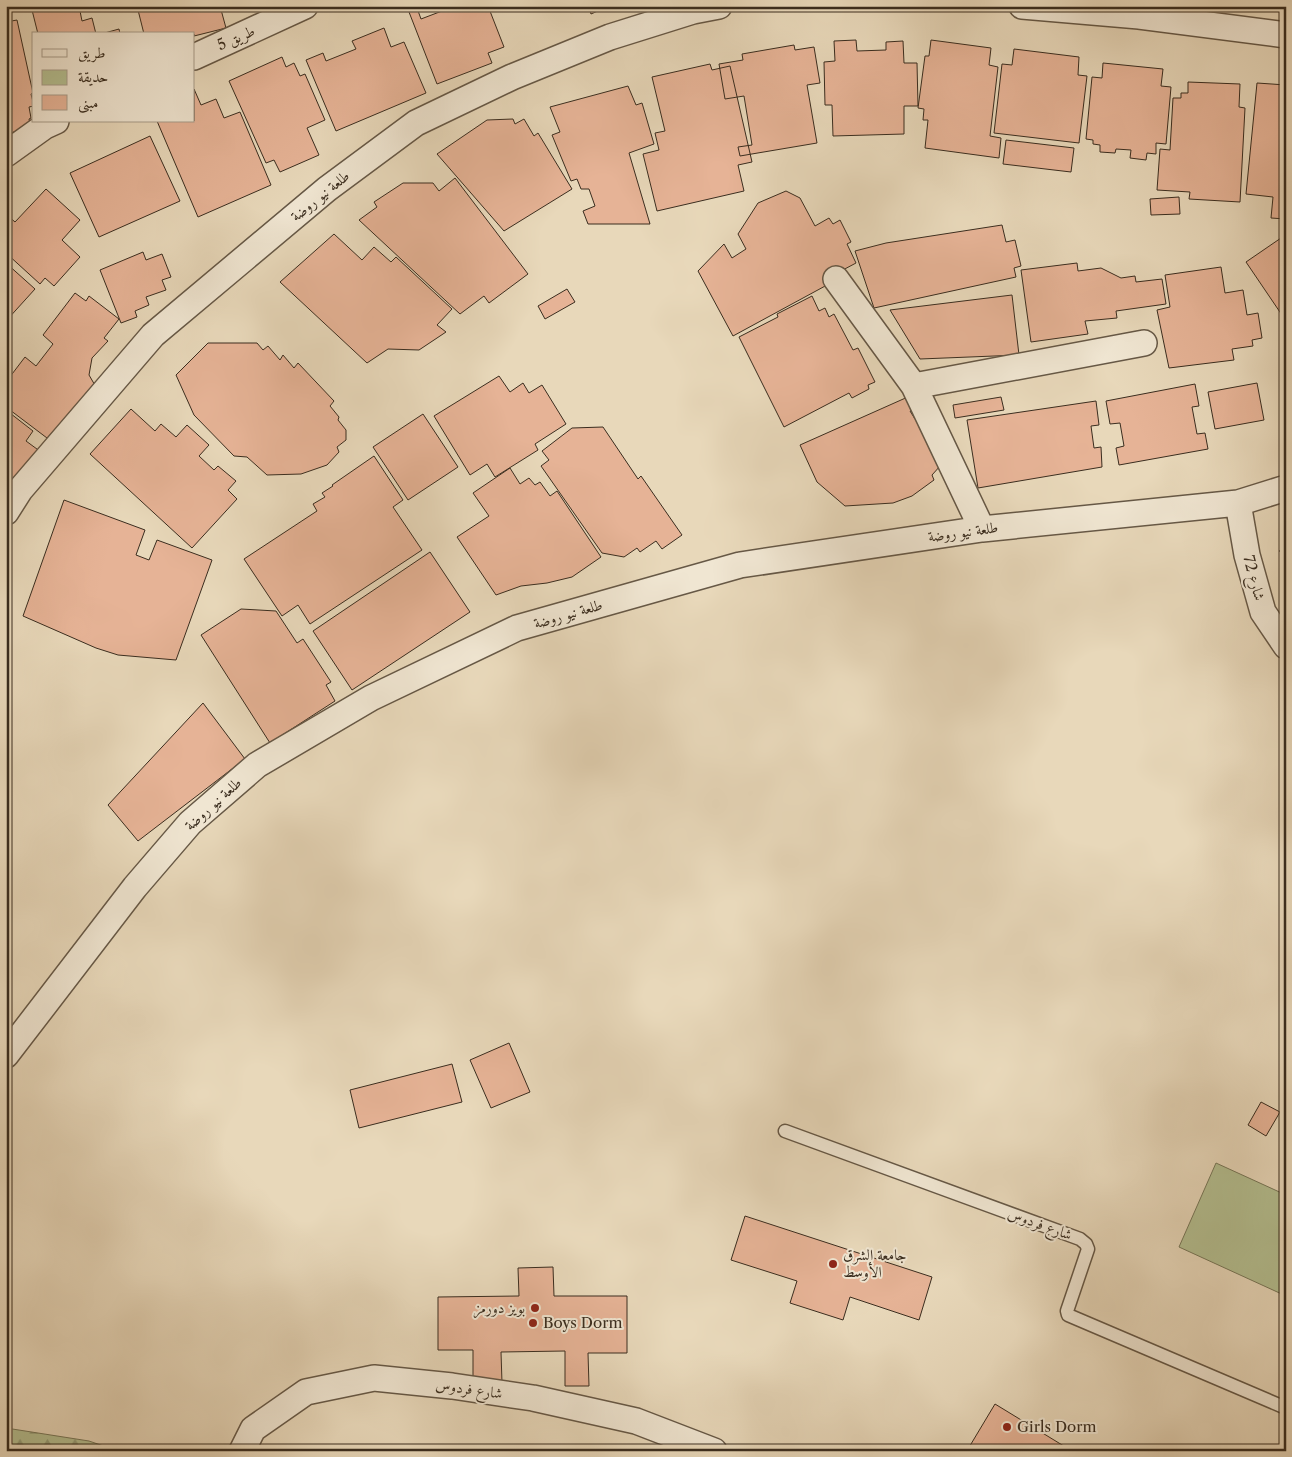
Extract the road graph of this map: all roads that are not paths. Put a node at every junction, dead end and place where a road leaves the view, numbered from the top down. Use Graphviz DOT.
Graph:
graph roads {
  1 [pos="305,6"];
  2 [pos="720,6"];
  3 [pos="1022,6"];
  4 [pos="1286,35"];
  5 [pos="195,57"];
  6 [pos="54,122"];
  7 [pos="6,154"];
  8 [pos="836,278"];
  9 [pos="1144,343"];
  10 [pos="914,386"];
  11 [pos="1286,488"];
  12 [pos="1238,503"];
  13 [pos="6,512"];
  14 [pos="982,529"];
  15 [pos="1286,646"];
  16 [pos="6,1055"];
  17 [pos="785,1130"];
  18 [pos="1286,1408"];
  19 [pos="242,1451"];
  20 [pos="714,1451"];
  1 -- 5 [label="street, طريق 5"];
  2 -- 13 [label="street, طلعة نيو روضة"];
  3 -- 4 [label="street"];
  6 -- 7 [label="street"];
  8 -- 10 [label="street"];
  9 -- 10 [label="street"];
  10 -- 14 [label="street"];
  11 -- 12 [label="street, طلعة نيو روضة"];
  12 -- 14 [label="street, طلعة نيو روضة"];
  12 -- 15 [label="street, شارع 72"];
  14 -- 16 [label="street, طلعة نيو روضة"];
  17 -- 18 [label="lane, شارع فردوس"];
  19 -- 20 [label="street, شارع فردوس"];
}
